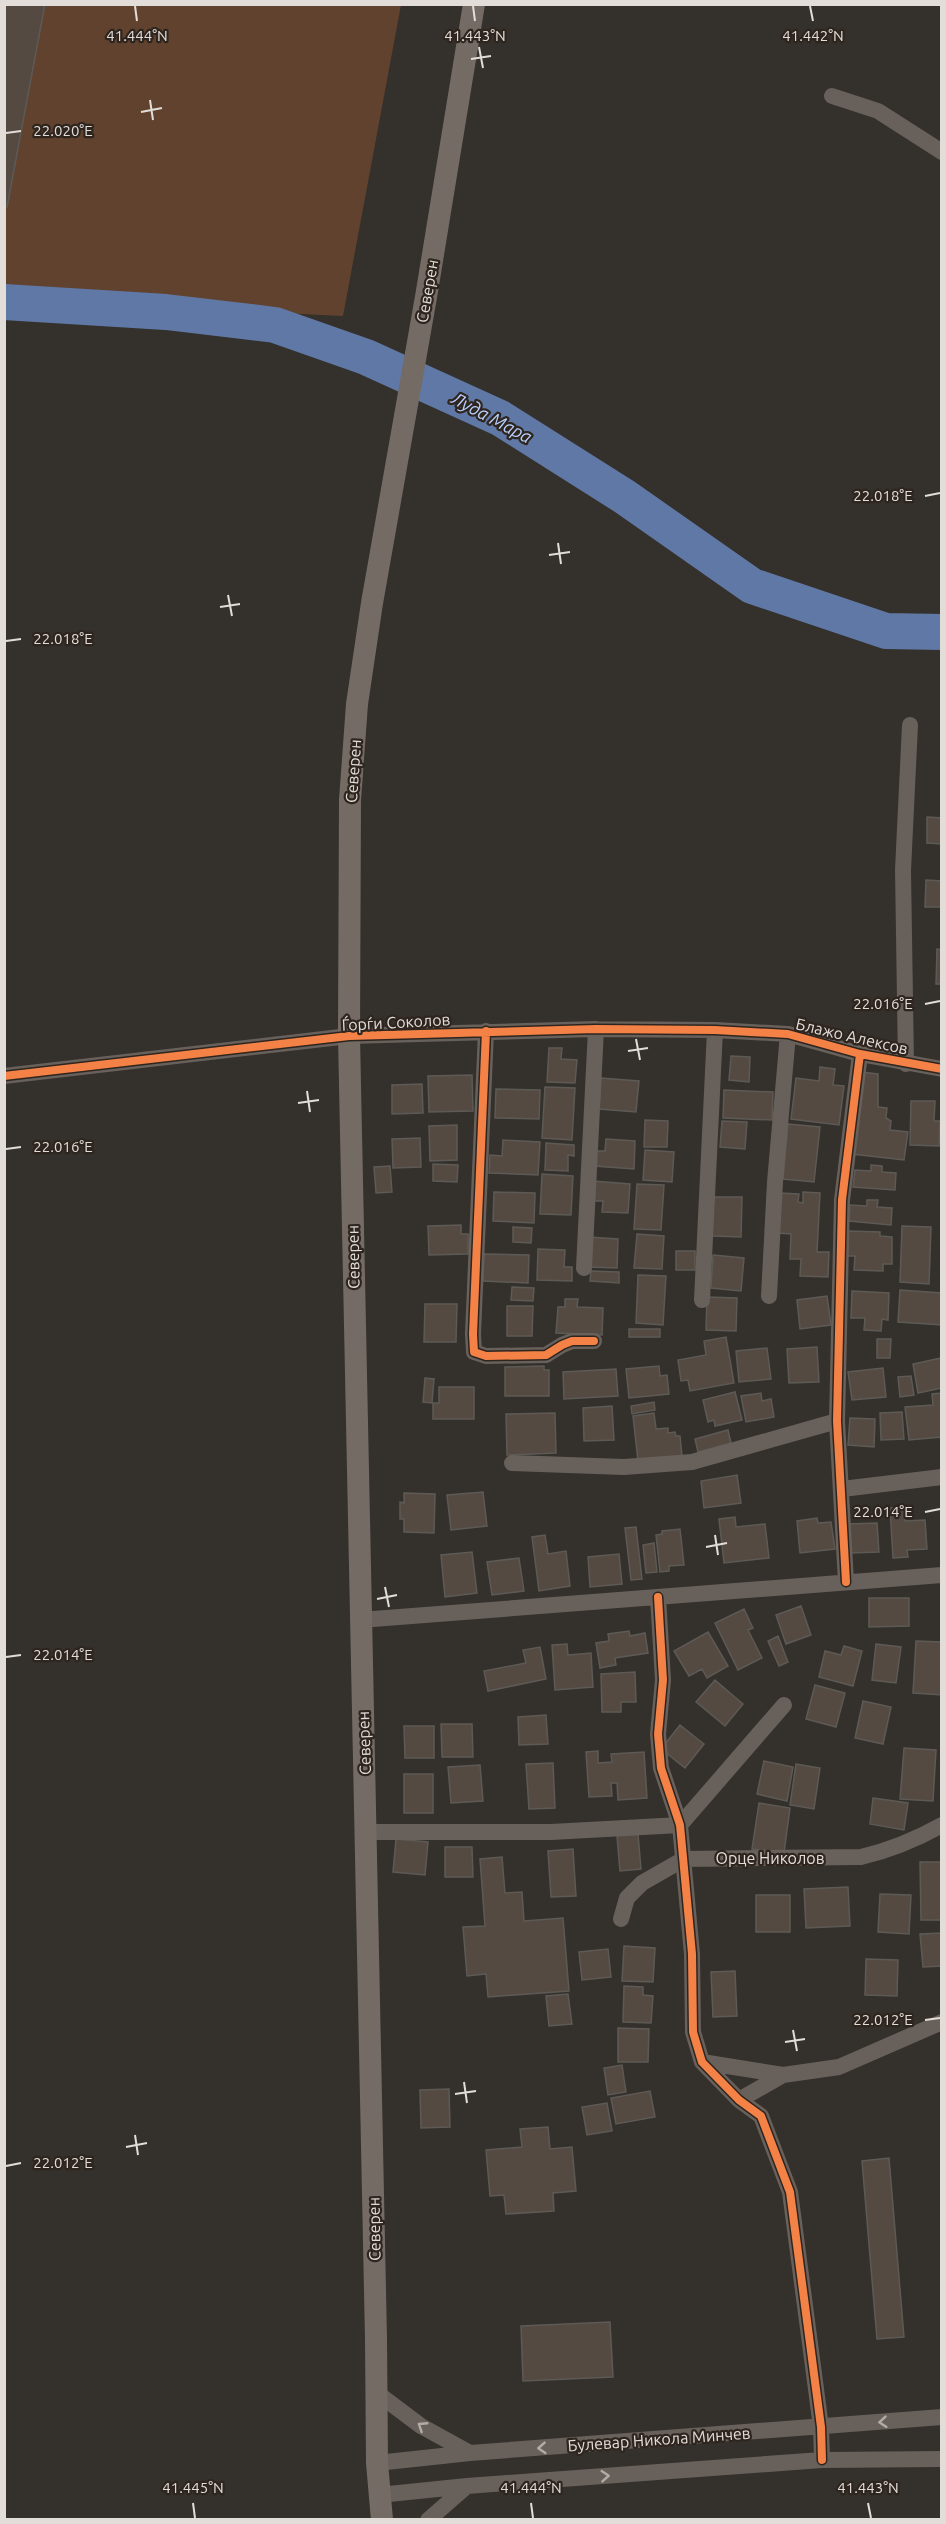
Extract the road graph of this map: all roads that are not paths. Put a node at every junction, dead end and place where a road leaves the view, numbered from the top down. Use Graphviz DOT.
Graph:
graph roads {
  1 [pos="474,4"];
  2 [pos="832,96"];
  3 [pos="942,152"];
  4 [pos="910,725"];
  5 [pos="596,1029"];
  6 [pos="715,1030"];
  7 [pos="486,1031"];
  8 [pos="755,1032"];
  9 [pos="788,1035"];
  10 [pos="349,1036"];
  11 [pos="860,1054"];
  12 [pos="906,1064"];
  13 [pos="942,1069"];
  14 [pos="4,1076"];
  15 [pos="584,1268"];
  16 [pos="769,1296"];
  17 [pos="702,1300"];
  18 [pos="594,1341"];
  19 [pos="837,1421"];
  20 [pos="512,1463"];
  21 [pos="942,1477"];
  22 [pos="842,1489"];
  23 [pos="942,1575"];
  24 [pos="846,1582"];
  25 [pos="658,1597"];
  26 [pos="360,1620"];
  27 [pos="784,1705"];
  28 [pos="680,1825"];
  29 [pos="942,1825"];
  30 [pos="366,1832"];
  31 [pos="684,1859"];
  32 [pos="621,1919"];
  33 [pos="942,2022"];
  34 [pos="702,2062"];
  35 [pos="783,2075"];
  36 [pos="739,2100"];
  37 [pos="377,2392"];
  38 [pos="942,2417"];
  39 [pos="820,2427"];
  40 [pos="470,2453"];
  41 [pos="942,2459"];
  42 [pos="822,2460"];
  43 [pos="377,2463"];
  44 [pos="467,2486"];
  45 [pos="380,2495"];
  46 [pos="381,2520"];
  47 [pos="428,2520"];
  1 -- 10 [label="main road, Северен"];
  2 -- 3 [label="street"];
  4 -- 12 [label="street"];
  5 -- 6 [label="street, Ѓорѓи Соколов"];
  5 -- 7 [label="street, Ѓорѓи Соколов"];
  5 -- 15 [label="street"];
  6 -- 8 [label="street, Ѓорѓи Соколов"];
  6 -- 17 [label="street"];
  7 -- 10 [label="street, Ѓорѓи Соколов"];
  7 -- 18 [label="street"];
  8 -- 9 [label="street, Блажо Алексов"];
  9 -- 11 [label="street, Блажо Алексов"];
  9 -- 16 [label="street"];
  10 -- 14 [label="street, Ѓорѓи Соколов"];
  10 -- 26 [label="main road, Северен"];
  11 -- 12 [label="street, Блажо Алексов"];
  11 -- 19 [label="street"];
  12 -- 13 [label="street, Блажо Алексов"];
  19 -- 20 [label="street"];
  19 -- 22 [label="street"];
  21 -- 22 [label="street"];
  22 -- 24 [label="street"];
  23 -- 24 [label="street"];
  24 -- 25 [label="street"];
  25 -- 26 [label="street"];
  25 -- 28 [label="street"];
  26 -- 30 [label="main road, Северен"];
  27 -- 28 [label="street"];
  28 -- 30 [label="street"];
  28 -- 31 [label="street"];
  29 -- 31 [label="street, Орце Николов"];
  30 -- 37 [label="main road, Северен"];
  31 -- 32 [label="street, Орце Николов"];
  31 -- 34 [label="street"];
  33 -- 35 [label="street"];
  34 -- 35 [label="street"];
  34 -- 36 [label="street"];
  35 -- 36 [label="street"];
  36 -- 39 [label="street"];
  40 -- 37 [label="street, one-way"];
  37 -- 43 [label="main road, Северен"];
  38 -- 39 [label="street, Булевар Никола Минчев, one-way"];
  39 -- 40 [label="street, Булевар Никола Минчев, one-way"];
  39 -- 42 [label="street"];
  40 -- 43 [label="street, Булевар Никола Минчев"];
  41 -- 42 [label="street, Булевар Никола Минчев"];
  44 -- 42 [label="street, Булевар Никола Минчев, one-way"];
  43 -- 45 [label="main road, Северен"];
  44 -- 45 [label="street, Булевар Никола Минчев"];
  44 -- 47 [label="street"];
  45 -- 46 [label="main road, Северен"];
}
